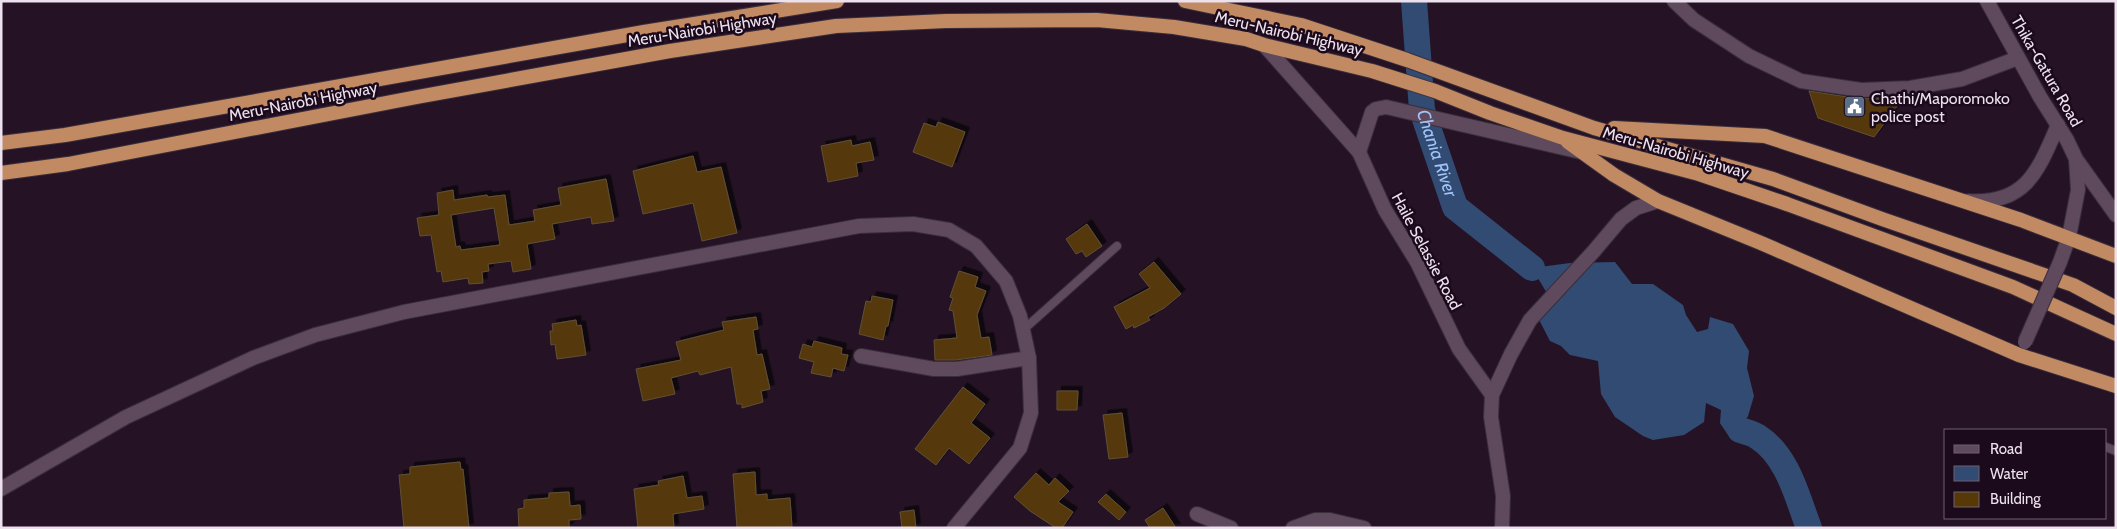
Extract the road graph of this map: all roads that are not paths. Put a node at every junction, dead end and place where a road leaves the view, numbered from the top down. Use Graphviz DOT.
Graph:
graph roads {
  1 [pos="836,1"];
  2 [pos="1185,1"];
  3 [pos="1674,1"];
  4 [pos="1987,1"];
  5 [pos="801,4"];
  6 [pos="1264,45"];
  7 [pos="2018,58"];
  8 [pos="2058,126"];
  9 [pos="1594,128"];
  10 [pos="1563,138"];
  11 [pos="1,143"];
  12 [pos="1358,152"];
  13 [pos="1582,152"];
  14 [pos="2076,159"];
  15 [pos="1,173"];
  16 [pos="1658,201"];
  17 [pos="1962,201"];
  18 [pos="2116,215"];
  19 [pos="2069,237"];
  20 [pos="1117,246"];
  21 [pos="2116,256"];
  22 [pos="2116,308"];
  23 [pos="1023,330"];
  24 [pos="2116,334"];
  25 [pos="861,356"];
  26 [pos="2019,356"];
  27 [pos="1029,358"];
  28 [pos="2116,386"];
  29 [pos="1492,395"];
  30 [pos="1,489"];
  31 [pos="1197,514"];
  32 [pos="954,528"];
  33 [pos="1230,528"];
  34 [pos="1293,528"];
  35 [pos="1364,528"];
  36 [pos="1502,528"];
  1 -- 5 [label="highway, Meru-Nairobi Highway"];
  2 -- 9 [label="highway, Meru-Nairobi Highway"];
  3 -- 7 [label="street"];
  4 -- 7 [label="street, Thika-Gatura Road"];
  5 -- 11 [label="highway, Meru-Nairobi Highway"];
  6 -- 10 [label="highway, Meru-Nairobi Highway"];
  6 -- 12 [label="street, Haile Selassie Road"];
  6 -- 15 [label="highway, Meru-Nairobi Highway"];
  7 -- 8 [label="street, Thika-Gatura Road"];
  8 -- 14 [label="street, Thika-Gatura Road"];
  8 -- 17 [label="street"];
  9 -- 17 [label="highway"];
  9 -- 22 [label="highway, Meru-Nairobi Highway"];
  10 -- 13 [label="highway"];
  10 -- 24 [label="highway, Meru-Nairobi Highway"];
  12 -- 13 [label="street"];
  12 -- 29 [label="street, Haile Selassie Road"];
  13 -- 16 [label="highway"];
  14 -- 18 [label="street"];
  14 -- 19 [label="street"];
  16 -- 26 [label="highway"];
  16 -- 29 [label="street"];
  17 -- 19 [label="highway"];
  19 -- 21 [label="highway"];
  19 -- 26 [label="street, bridge"];
  20 -- 23 [label="lane"];
  23 -- 27 [label="street"];
  23 -- 30 [label="street"];
  25 -- 27 [label="street"];
  26 -- 28 [label="highway"];
  27 -- 32 [label="street"];
  29 -- 36 [label="street"];
  31 -- 33 [label="street"];
  34 -- 35 [label="street"];
}
